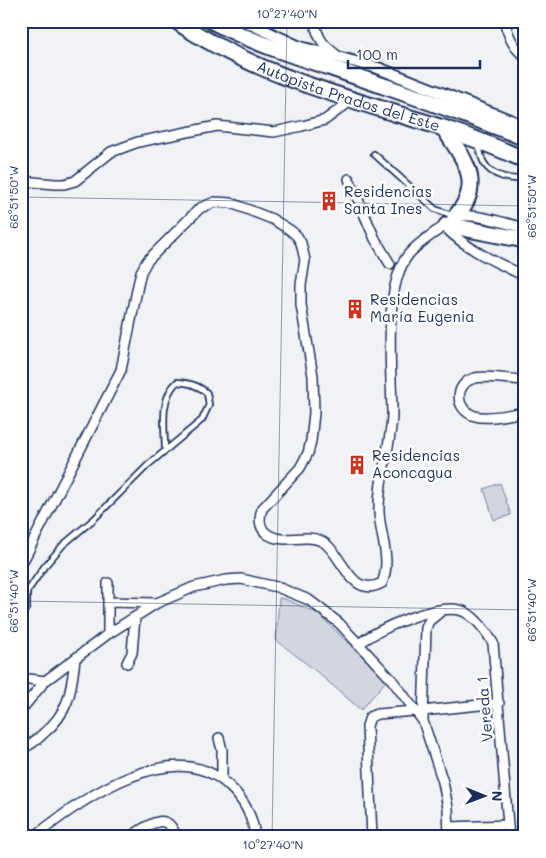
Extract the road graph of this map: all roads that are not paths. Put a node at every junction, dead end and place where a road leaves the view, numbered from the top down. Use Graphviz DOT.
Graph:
graph roads {
  1 [pos="25,21"];
  2 [pos="176,21"];
  3 [pos="212,21"];
  4 [pos="504,21"];
  5 [pos="246,22"];
  6 [pos="314,23"];
  7 [pos="21,24"];
  8 [pos="300,47"];
  9 [pos="525,56"];
  10 [pos="340,57"];
  11 [pos="352,100"];
  12 [pos="525,126"];
  13 [pos="444,128"];
  14 [pos="525,138"];
  15 [pos="477,140"];
  16 [pos="374,154"];
  17 [pos="525,160"];
  18 [pos="525,178"];
  19 [pos="348,179"];
  20 [pos="21,181"];
  21 [pos="449,223"];
  22 [pos="525,228"];
  23 [pos="525,240"];
  24 [pos="390,264"];
  25 [pos="525,276"];
  26 [pos="525,380"];
  27 [pos="525,412"];
  28 [pos="165,450"];
  29 [pos="21,565"];
  30 [pos="108,583"];
  31 [pos="108,602"];
  32 [pos="157,603"];
  33 [pos="443,610"];
  34 [pos="21,614"];
  35 [pos="135,617"];
  36 [pos="108,634"];
  37 [pos="358,645"];
  38 [pos="75,659"];
  39 [pos="127,663"];
  40 [pos="21,678"];
  41 [pos="45,681"];
  42 [pos="499,703"];
  43 [pos="21,710"];
  44 [pos="420,714"];
  45 [pos="219,738"];
  46 [pos="21,748"];
  47 [pos="222,779"];
  48 [pos="508,825"];
  49 [pos="449,832"];
  50 [pos="34,837"];
  51 [pos="130,837"];
  52 [pos="176,837"];
  53 [pos="255,837"];
  54 [pos="372,837"];
  55 [pos="509,837"];
  1 -- 7 [label="street"];
  2 -- 11 [label="highway, Autopista Prados del Este"];
  3 -- 14 [label="highway, Autopista Prados del Este"];
  4 -- 9 [label="street"];
  5 -- 8 [label="street"];
  6 -- 8 [label="street"];
  6 -- 10 [label="street"];
  8 -- 10 [label="street"];
  10 -- 12 [label="street"];
  11 -- 13 [label="highway, Autopista Prados del Este"];
  11 -- 20 [label="street"];
  13 -- 15 [label="highway, Autopista Prados del Este"];
  13 -- 21 [label="highway"];
  15 -- 17 [label="highway, Autopista Prados del Este"];
  15 -- 18 [label="lane"];
  16 -- 21 [label="lane"];
  19 -- 24 [label="street"];
  21 -- 22 [label="street"];
  21 -- 23 [label="highway"];
  21 -- 25 [label="street"];
  21 -- 29 [label="street"];
  26 -- 27 [label="street"];
  28 -- 28 [label="lane"];
  28 -- 34 [label="lane"];
  30 -- 31 [label="street"];
  31 -- 32 [label="street"];
  31 -- 36 [label="street"];
  32 -- 35 [label="street"];
  32 -- 37 [label="street"];
  33 -- 37 [label="street, Vereda 1"];
  33 -- 42 [label="street, Vereda 1"];
  33 -- 44 [label="street"];
  35 -- 36 [label="street"];
  35 -- 39 [label="street"];
  36 -- 38 [label="street"];
  37 -- 44 [label="street"];
  38 -- 41 [label="street"];
  38 -- 46 [label="street"];
  40 -- 41 [label="street"];
  41 -- 43 [label="street"];
  42 -- 44 [label="street"];
  42 -- 48 [label="street, Vereda 1"];
  44 -- 49 [label="street"];
  44 -- 54 [label="street"];
  45 -- 47 [label="street"];
  47 -- 50 [label="street"];
  47 -- 53 [label="street"];
  48 -- 49 [label="street"];
  48 -- 55 [label="street, Vereda 1"];
  51 -- 52 [label="street"];
}
